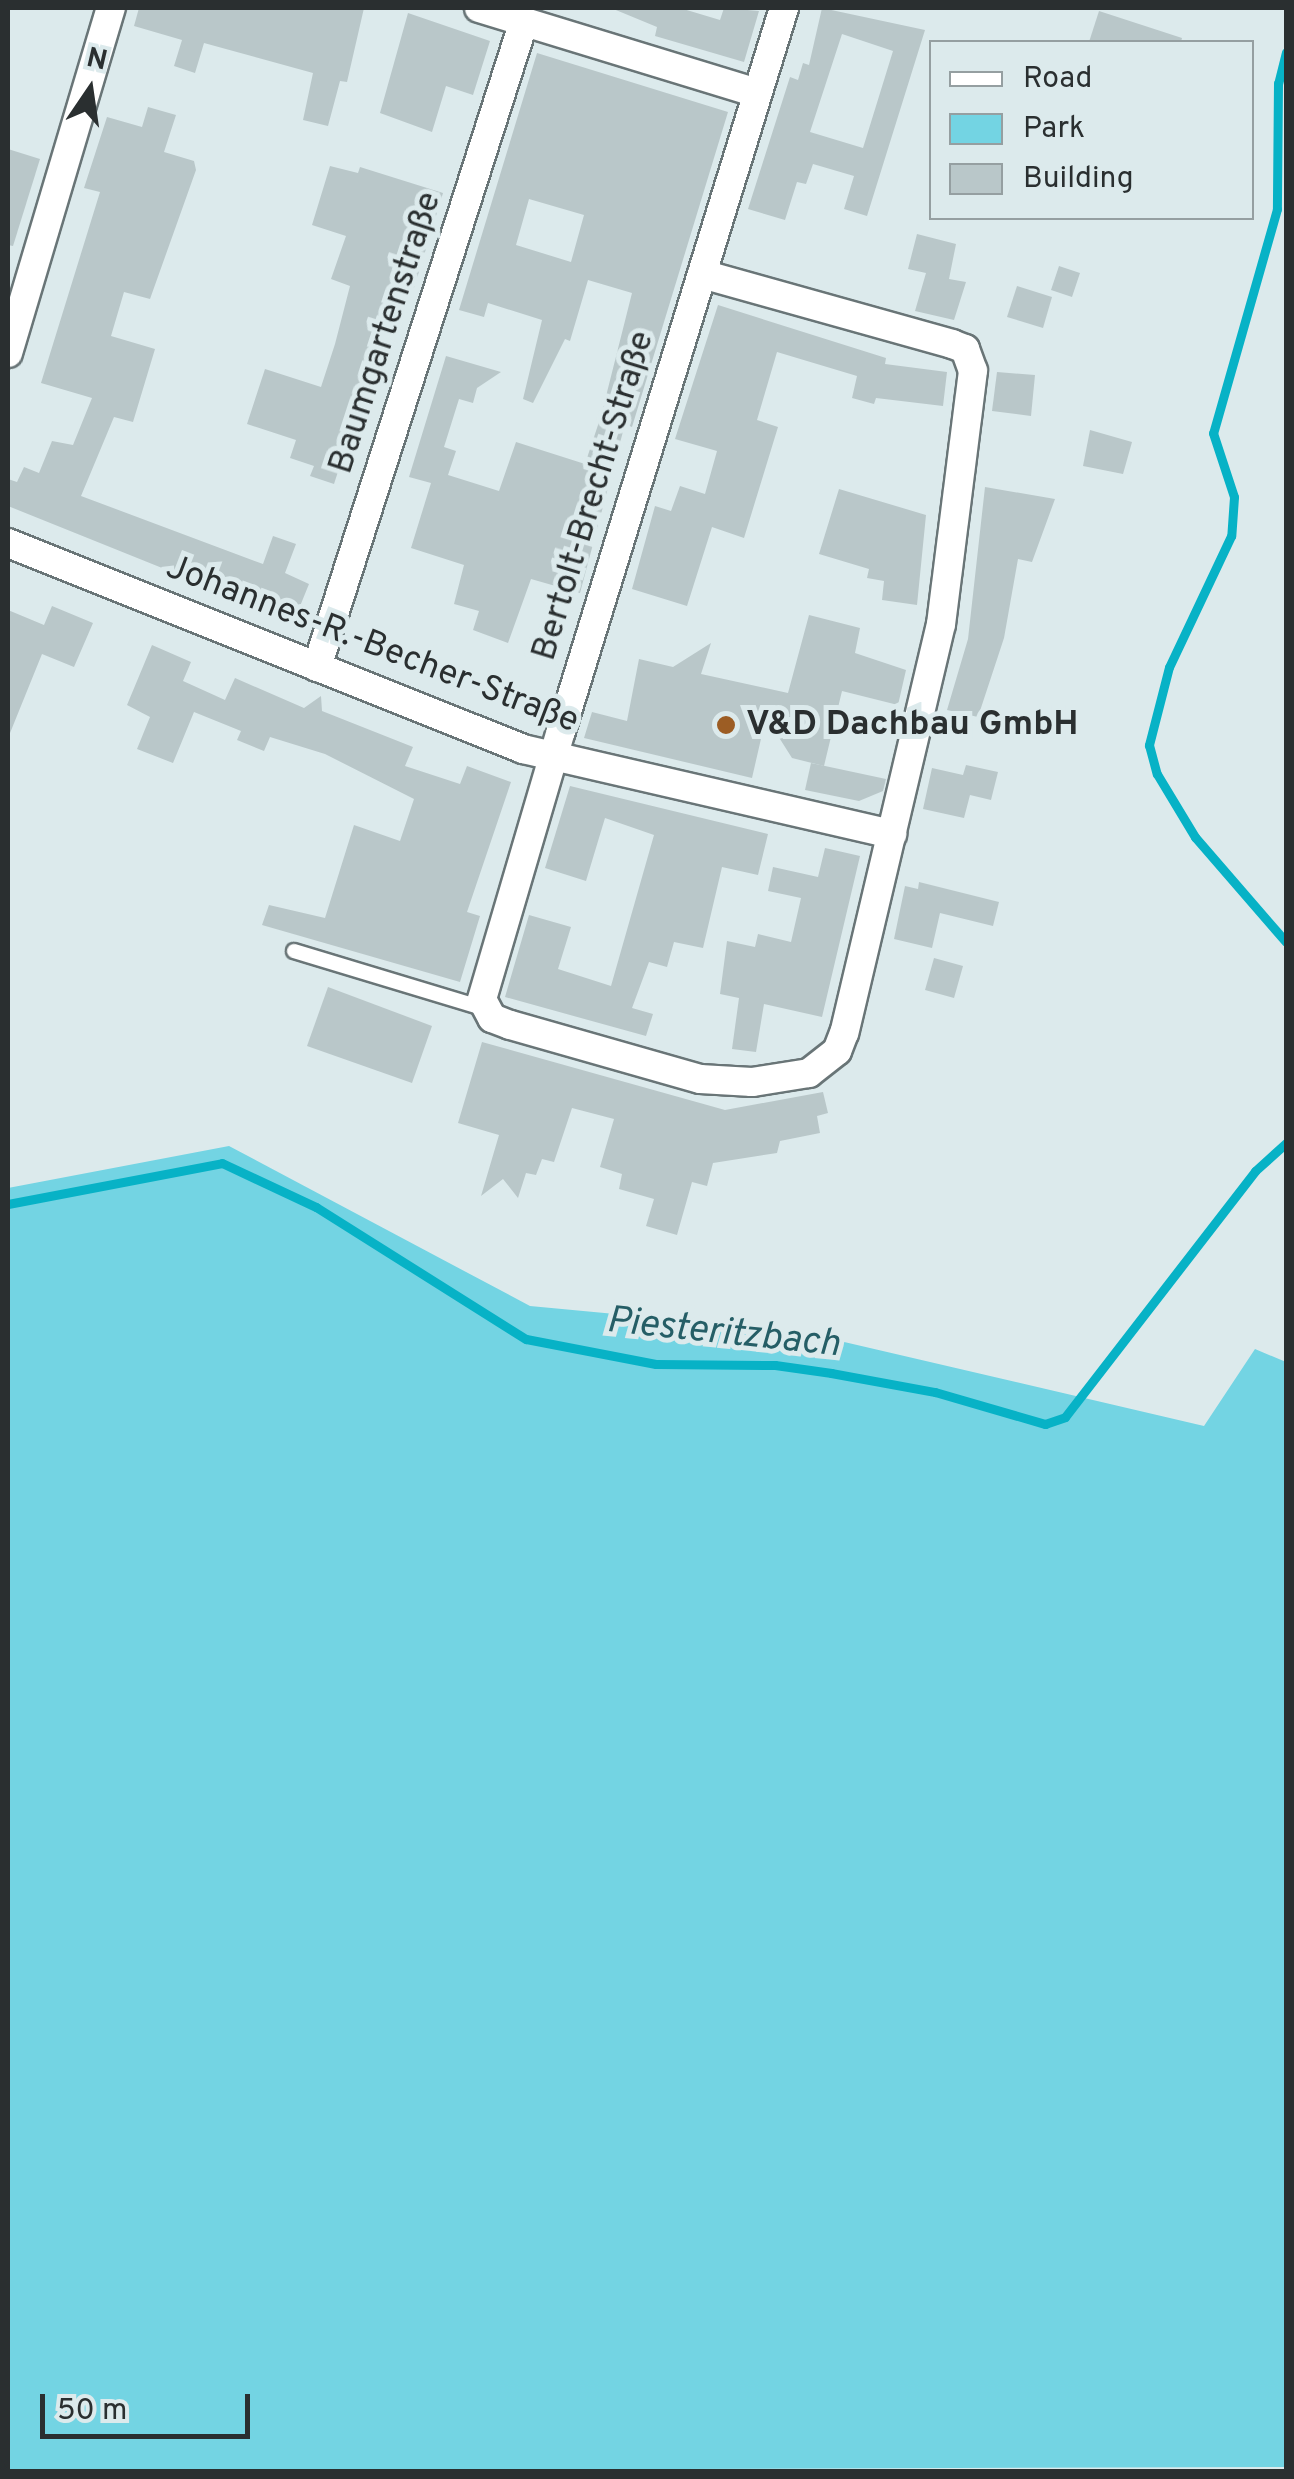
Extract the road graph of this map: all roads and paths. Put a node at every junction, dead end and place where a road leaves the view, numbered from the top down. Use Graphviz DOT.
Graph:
graph roads {
  1 [pos="111,8"];
  2 [pos="479,8"];
  3 [pos="784,8"];
  4 [pos="524,21"];
  5 [pos="757,93"];
  6 [pos="702,274"];
  7 [pos="8,353"];
  8 [pos="8,543"];
  9 [pos="317,666"];
  10 [pos="553,758"];
  11 [pos="892,834"];
  12 [pos="294,951"];
  13 [pos="483,1008"];
  1 -- 7 [label="street"];
  2 -- 4 [label="street"];
  3 -- 5 [label="street, Bertolt-Brecht-Straße"];
  4 -- 5 [label="street"];
  4 -- 9 [label="street, Baumgartenstraße"];
  5 -- 6 [label="street, Bertolt-Brecht-Straße"];
  6 -- 10 [label="street, Bertolt-Brecht-Straße"];
  6 -- 11 [label="street"];
  8 -- 9 [label="street, Johannes-R.-Becher-Straße"];
  9 -- 10 [label="street, Johannes-R.-Becher-Straße"];
  10 -- 11 [label="street, Johannes-R.-Becher-Straße"];
  10 -- 13 [label="street, Bertolt-Brecht-Straße"];
  11 -- 13 [label="street"];
  12 -- 13 [label="lane"];
}
